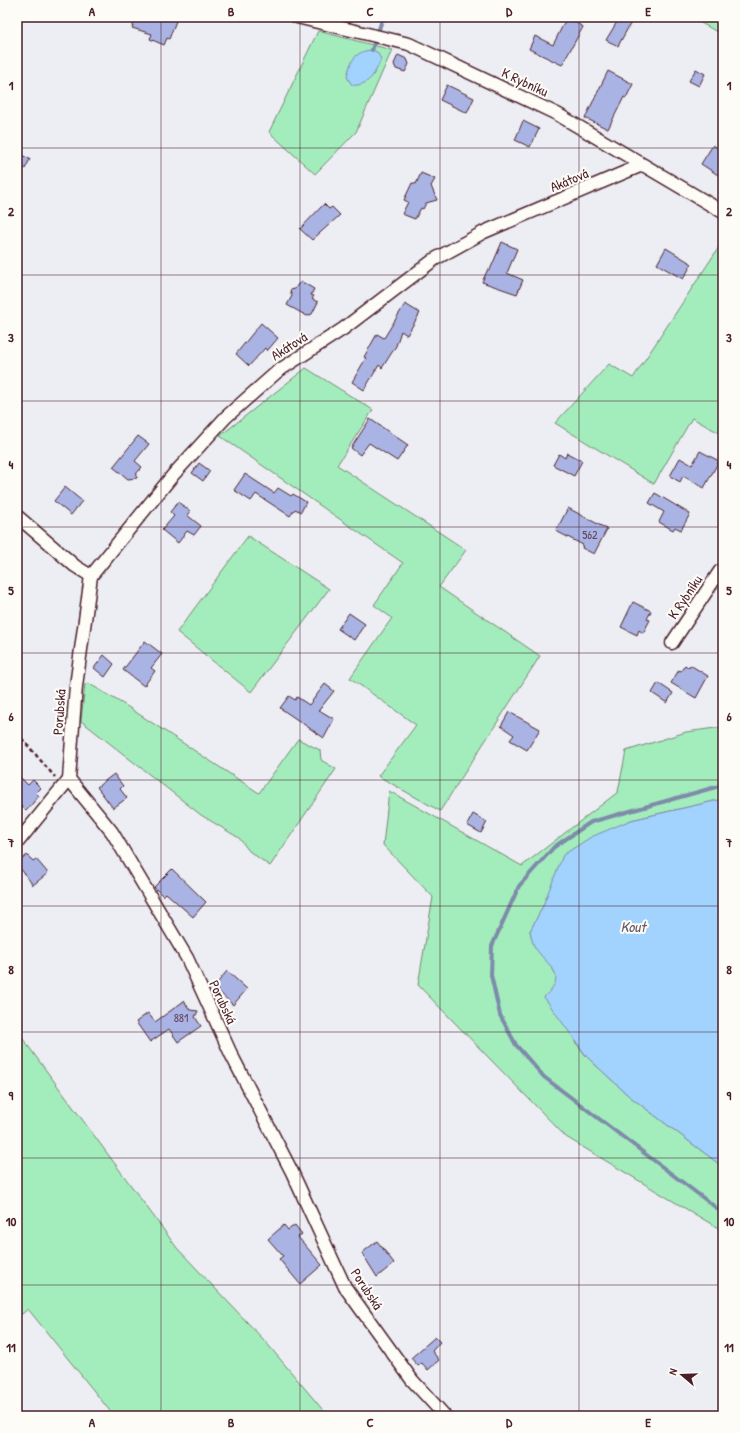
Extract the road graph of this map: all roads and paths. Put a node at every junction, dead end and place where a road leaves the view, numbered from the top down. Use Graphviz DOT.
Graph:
graph roads {
  1 [pos="297,17"];
  2 [pos="642,165"];
  3 [pos="723,212"];
  4 [pos="17,516"];
  5 [pos="723,570"];
  6 [pos="91,576"];
  7 [pos="672,643"];
  8 [pos="17,733"];
  9 [pos="66,783"];
  10 [pos="17,843"];
  11 [pos="445,1416"];
  1 -- 2 [label="street, K Rybníku"];
  2 -- 3 [label="street, K Rybníku"];
  2 -- 6 [label="street, Akátová"];
  4 -- 6 [label="street"];
  5 -- 7 [label="street, K Rybníku"];
  6 -- 9 [label="street, Porubská"];
  8 -- 9 [label="path"];
  9 -- 10 [label="street"];
  9 -- 11 [label="street, Porubská"];
}
